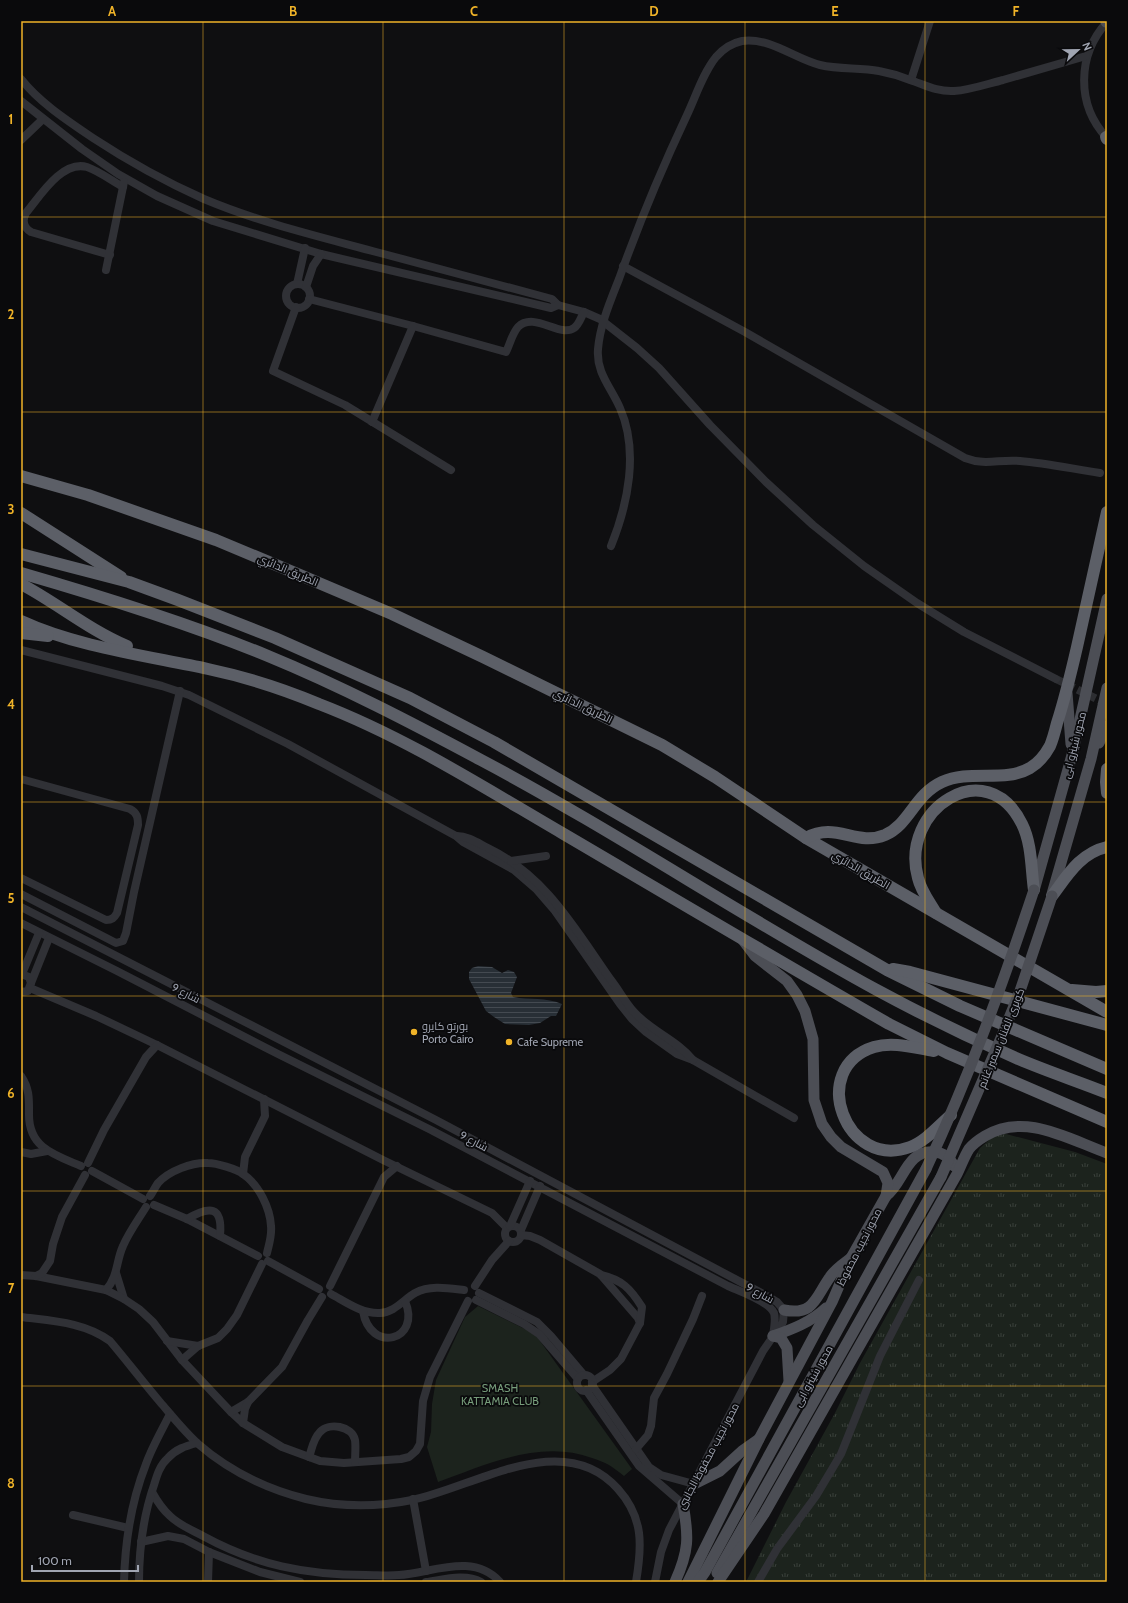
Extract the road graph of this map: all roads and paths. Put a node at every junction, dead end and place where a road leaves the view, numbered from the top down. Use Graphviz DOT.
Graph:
graph roads {
  1 [pos="930,21"];
  2 [pos="1107,22"];
  3 [pos="1086,56"];
  4 [pos="21,79"];
  5 [pos="911,80"];
  6 [pos="21,102"];
  7 [pos="43,119"];
  8 [pos="1107,138"];
  9 [pos="21,140"];
  10 [pos="126,178"];
  11 [pos="123,187"];
  12 [pos="305,248"];
  13 [pos="321,254"];
  14 [pos="110,255"];
  15 [pos="623,266"];
  16 [pos="106,270"];
  17 [pos="297,284"];
  18 [pos="306,287"];
  19 [pos="309,299"];
  20 [pos="558,305"];
  21 [pos="296,308"];
  22 [pos="584,312"];
  23 [pos="603,321"];
  24 [pos="413,326"];
  25 [pos="372,422"];
  26 [pos="451,470"];
  27 [pos="1100,473"];
  28 [pos="21,476"];
  29 [pos="1107,512"];
  30 [pos="21,513"];
  31 [pos="611,546"];
  32 [pos="21,554"];
  33 [pos="21,573"];
  34 [pos="129,582"];
  35 [pos="21,584"];
  36 [pos="1107,599"];
  37 [pos="21,621"];
  38 [pos="21,633"];
  39 [pos="62,637"];
  40 [pos="21,650"];
  41 [pos="150,657"];
  42 [pos="1056,679"];
  43 [pos="1107,688"];
  44 [pos="180,692"];
  45 [pos="1067,693"];
  46 [pos="1107,726"];
  47 [pos="1072,755"];
  48 [pos="1091,759"];
  49 [pos="1107,769"];
  50 [pos="21,779"];
  51 [pos="1107,793"];
  52 [pos="456,836"];
  53 [pos="806,838"];
  54 [pos="1106,847"];
  55 [pos="546,856"];
  56 [pos="511,861"];
  57 [pos="21,878"];
  58 [pos="1034,890"];
  59 [pos="21,894"];
  60 [pos="1052,896"];
  61 [pos="21,907"];
  62 [pos="938,914"];
  63 [pos="21,923"];
  64 [pos="39,932"];
  65 [pos="49,938"];
  66 [pos="742,938"];
  67 [pos="123,960"];
  68 [pos="887,970"];
  69 [pos="117,971"];
  70 [pos="22,974"];
  71 [pos="31,986"];
  72 [pos="1068,990"];
  73 [pos="1107,990"];
  74 [pos="21,992"];
  75 [pos="1107,1012"];
  76 [pos="1107,1024"];
  77 [pos="656,1035"];
  78 [pos="146,1040"];
  79 [pos="284,1044"];
  80 [pos="157,1045"];
  81 [pos="948,1053"];
  82 [pos="278,1054"];
  83 [pos="146,1057"];
  84 [pos="1107,1069"];
  85 [pos="21,1076"];
  86 [pos="1107,1093"];
  87 [pos="264,1099"];
  88 [pos="280,1107"];
  89 [pos="30,1108"];
  90 [pos="21,1112"];
  91 [pos="951,1115"];
  92 [pos="265,1116"];
  93 [pos="794,1118"];
  94 [pos="436,1120"];
  95 [pos="1107,1122"];
  96 [pos="431,1130"];
  97 [pos="47,1151"];
  98 [pos="21,1152"];
  99 [pos="1107,1153"];
  100 [pos="245,1157"];
  101 [pos="383,1160"];
  102 [pos="84,1164"];
  103 [pos="397,1166"];
  104 [pos="230,1168"];
  105 [pos="926,1169"];
  106 [pos="88,1173"];
  107 [pos="243,1174"];
  108 [pos="957,1174"];
  109 [pos="384,1177"];
  110 [pos="941,1177"];
  111 [pos="530,1181"];
  112 [pos="540,1186"];
  113 [pos="886,1196"];
  114 [pos="148,1202"];
  115 [pos="187,1219"];
  116 [pos="509,1227"];
  117 [pos="521,1233"];
  118 [pos="220,1236"];
  119 [pos="509,1241"];
  120 [pos="851,1258"];
  121 [pos="266,1260"];
  122 [pos="50,1261"];
  123 [pos="116,1273"];
  124 [pos="600,1274"];
  125 [pos="21,1275"];
  126 [pos="36,1276"];
  127 [pos="58,1280"];
  128 [pos="919,1280"];
  129 [pos="319,1289"];
  130 [pos="106,1290"];
  131 [pos="330,1290"];
  132 [pos="464,1290"];
  133 [pos="474,1295"];
  134 [pos="702,1296"];
  135 [pos="322,1297"];
  136 [pos="124,1298"];
  137 [pos="405,1301"];
  138 [pos="832,1302"];
  139 [pos="784,1310"];
  140 [pos="363,1311"];
  141 [pos="21,1317"];
  142 [pos="640,1323"];
  143 [pos="773,1336"];
  144 [pos="167,1340"];
  145 [pos="198,1346"];
  146 [pos="182,1360"];
  147 [pos="581,1377"];
  148 [pos="789,1383"];
  149 [pos="590,1386"];
  150 [pos="248,1402"];
  151 [pos="231,1412"];
  152 [pos="170,1414"];
  153 [pos="243,1424"];
  154 [pos="759,1439"];
  155 [pos="197,1443"];
  156 [pos="636,1449"];
  157 [pos="309,1457"];
  158 [pos="355,1462"];
  159 [pos="694,1484"];
  160 [pos="152,1492"];
  161 [pos="413,1499"];
  162 [pos="683,1504"];
  163 [pos="73,1515"];
  164 [pos="128,1528"];
  165 [pos="141,1542"];
  166 [pos="209,1552"];
  167 [pos="426,1571"];
  168 [pos="275,1579"];
  169 [pos="124,1582"];
  170 [pos="139,1582"];
  171 [pos="208,1582"];
  172 [pos="300,1582"];
  173 [pos="426,1582"];
  174 [pos="481,1582"];
  175 [pos="500,1582"];
  176 [pos="636,1582"];
  177 [pos="655,1582"];
  178 [pos="675,1582"];
  179 [pos="688,1582"];
  180 [pos="698,1582"];
  181 [pos="711,1582"];
  182 [pos="718,1582"];
  183 [pos="758,1582"];
  1 -- 5 [label="street"];
  2 -- 3 [label="street"];
  3 -- 5 [label="street"];
  3 -- 8 [label="street"];
  4 -- 20 [label="street"];
  5 -- 15 [label="street"];
  6 -- 7 [label="street"];
  7 -- 9 [label="street"];
  7 -- 10 [label="street"];
  10 -- 11 [label="street"];
  10 -- 12 [label="street"];
  11 -- 14 [label="street"];
  11 -- 14 [label="street"];
  12 -- 13 [label="street"];
  12 -- 17 [label="street"];
  13 -- 18 [label="street"];
  13 -- 20 [label="street"];
  14 -- 16 [label="street"];
  15 -- 23 [label="street"];
  15 -- 27 [label="street"];
  17 -- 18 [label="street"];
  17 -- 21 [label="street"];
  18 -- 19 [label="street"];
  19 -- 21 [label="street"];
  19 -- 24 [label="street"];
  20 -- 22 [label="street"];
  21 -- 25 [label="street"];
  22 -- 23 [label="street"];
  22 -- 24 [label="street"];
  23 -- 31 [label="street"];
  23 -- 42 [label="street"];
  24 -- 25 [label="street"];
  25 -- 26 [label="street"];
  28 -- 53 [label="highway, الطريق الدائري"];
  29 -- 45 [label="highway"];
  30 -- 34 [label="highway"];
  32 -- 34 [label="highway"];
  33 -- 86 [label="highway"];
  34 -- 68 [label="highway"];
  35 -- 41 [label="highway"];
  36 -- 47 [label="main road, محور شينزو ابى"];
  37 -- 39 [label="highway"];
  38 -- 39 [label="highway"];
  39 -- 41 [label="highway"];
  40 -- 44 [label="street"];
  41 -- 66 [label="highway"];
  43 -- 48 [label="main road, محور شينزو ابى"];
  44 -- 52 [label="street"];
  44 -- 59 [label="street"];
  45 -- 47 [label="main road"];
  45 -- 53 [label="highway"];
  46 -- 48 [label="main road"];
  47 -- 58 [label="main road, محور شينزو ابى"];
  48 -- 60 [label="main road, محور شينزو ابى"];
  49 -- 51 [label="highway"];
  50 -- 57 [label="street"];
  52 -- 56 [label="street"];
  52 -- 77 [label="street"];
  53 -- 62 [label="highway, الطريق الدائري"];
  54 -- 60 [label="highway"];
  55 -- 56 [label="street"];
  56 -- 77 [label="street"];
  58 -- 62 [label="highway"];
  58 -- 91 [label="main road, كوبرى الفنان سمير غانم, bridge"];
  60 -- 110 [label="main road, كوبرى الفنان سمير غانم, bridge"];
  61 -- 67 [label="street, شارع 9"];
  62 -- 72 [label="highway, الطريق الدائري"];
  63 -- 64 [label="street, شارع 9"];
  64 -- 65 [label="street, شارع 9"];
  64 -- 70 [label="street"];
  65 -- 69 [label="street, شارع 9"];
  65 -- 71 [label="street"];
  66 -- 81 [label="highway"];
  66 -- 113 [label="main road, محور نجيب محفوظ"];
  67 -- 69 [label="street"];
  67 -- 79 [label="street, شارع 9"];
  68 -- 76 [label="highway"];
  68 -- 84 [label="highway"];
  69 -- 82 [label="street, شارع 9"];
  70 -- 71 [label="street"];
  71 -- 74 [label="street"];
  71 -- 78 [label="street"];
  72 -- 73 [label="highway"];
  72 -- 75 [label="highway, الطريق الدائري"];
  77 -- 93 [label="street"];
  78 -- 80 [label="street"];
  78 -- 83 [label="street"];
  79 -- 82 [label="street"];
  79 -- 94 [label="street, شارع 9"];
  80 -- 83 [label="street"];
  80 -- 87 [label="street"];
  81 -- 91 [label="highway"];
  81 -- 95 [label="highway"];
  82 -- 96 [label="street, شارع 9"];
  83 -- 102 [label="street"];
  85 -- 89 [label="street"];
  87 -- 88 [label="street"];
  87 -- 92 [label="street"];
  88 -- 92 [label="street"];
  88 -- 101 [label="street"];
  89 -- 90 [label="street"];
  89 -- 97 [label="street"];
  91 -- 105 [label="main road, كوبرى الفنان سمير غانم, bridge"];
  92 -- 100 [label="street"];
  94 -- 96 [label="street"];
  94 -- 139 [label="street, شارع 9"];
  96 -- 111 [label="street, شارع 9"];
  97 -- 98 [label="street"];
  97 -- 102 [label="street"];
  99 -- 108 [label="main road"];
  100 -- 104 [label="street"];
  100 -- 107 [label="street"];
  101 -- 103 [label="street"];
  101 -- 109 [label="street"];
  102 -- 106 [label="street"];
  103 -- 109 [label="street"];
  103 -- 116 [label="street"];
  104 -- 107 [label="street"];
  104 -- 114 [label="street"];
  105 -- 180 [label="main road, محور شينزو ابى"];
  106 -- 114 [label="street"];
  106 -- 122 [label="street"];
  107 -- 121 [label="street"];
  108 -- 113 [label="main road"];
  108 -- 182 [label="main road"];
  109 -- 131 [label="street"];
  110 -- 181 [label="main road, محور شينزو ابى"];
  111 -- 112 [label="street, شارع 9"];
  111 -- 116 [label="street"];
  112 -- 117 [label="street"];
  112 -- 143 [label="street, شارع 9"];
  113 -- 120 [label="main road, محور نجيب محفوظ"];
  114 -- 115 [label="street"];
  114 -- 123 [label="street"];
  115 -- 118 [label="street"];
  115 -- 118 [label="street"];
  116 -- 117 [label="street"];
  116 -- 119 [label="street"];
  117 -- 119 [label="street"];
  117 -- 124 [label="street"];
  118 -- 121 [label="street"];
  119 -- 133 [label="street"];
  120 -- 138 [label="main road, محور نجيب محفوظ"];
  120 -- 139 [label="main road"];
  121 -- 129 [label="street"];
  121 -- 145 [label="street"];
  122 -- 126 [label="street"];
  122 -- 127 [label="street"];
  123 -- 130 [label="street"];
  123 -- 136 [label="street"];
  124 -- 142 [label="street"];
  124 -- 142 [label="street"];
  125 -- 126 [label="street"];
  126 -- 127 [label="street"];
  127 -- 130 [label="street"];
  128 -- 183 [label="street"];
  129 -- 131 [label="street"];
  129 -- 135 [label="street"];
  130 -- 136 [label="street"];
  131 -- 135 [label="street"];
  131 -- 140 [label="street"];
  132 -- 133 [label="street"];
  132 -- 133 [label="street"];
  132 -- 137 [label="street"];
  133 -- 147 [label="street"];
  133 -- 158 [label="street"];
  134 -- 156 [label="street"];
  135 -- 150 [label="street"];
  136 -- 144 [label="street"];
  137 -- 140 [label="street"];
  137 -- 140 [label="street"];
  138 -- 143 [label="main road"];
  138 -- 148 [label="main road, محور نجيب محفوظ"];
  139 -- 143 [label="street, شارع 9"];
  141 -- 152 [label="street"];
  142 -- 149 [label="street"];
  143 -- 148 [label="main road"];
  143 -- 159 [label="street, محور نجيب محفوظ الجانبى"];
  144 -- 145 [label="street"];
  144 -- 146 [label="street"];
  145 -- 146 [label="street"];
  146 -- 151 [label="street"];
  147 -- 149 [label="street"];
  147 -- 149 [label="street"];
  148 -- 154 [label="main road, محور نجيب محفوظ"];
  149 -- 156 [label="street"];
  149 -- 162 [label="street"];
  150 -- 151 [label="street"];
  150 -- 153 [label="street"];
  151 -- 153 [label="street"];
  152 -- 155 [label="street"];
  152 -- 164 [label="street"];
  153 -- 157 [label="street"];
  154 -- 159 [label="main road"];
  154 -- 179 [label="main road, محور نجيب محفوظ"];
  155 -- 160 [label="street"];
  155 -- 161 [label="street"];
  156 -- 159 [label="street"];
  157 -- 158 [label="street"];
  157 -- 158 [label="street"];
  159 -- 162 [label="street, محور نجيب محفوظ الجانبى"];
  160 -- 165 [label="street"];
  160 -- 167 [label="street"];
  161 -- 167 [label="street"];
  161 -- 176 [label="street"];
  162 -- 177 [label="street, محور نجيب محفوظ الجانبى"];
  162 -- 178 [label="main road"];
  163 -- 164 [label="street"];
  164 -- 169 [label="street"];
  165 -- 166 [label="street"];
  165 -- 170 [label="street"];
  166 -- 168 [label="street"];
  166 -- 171 [label="street"];
  167 -- 175 [label="street"];
  168 -- 172 [label="street"];
  173 -- 174 [label="street"];
}
